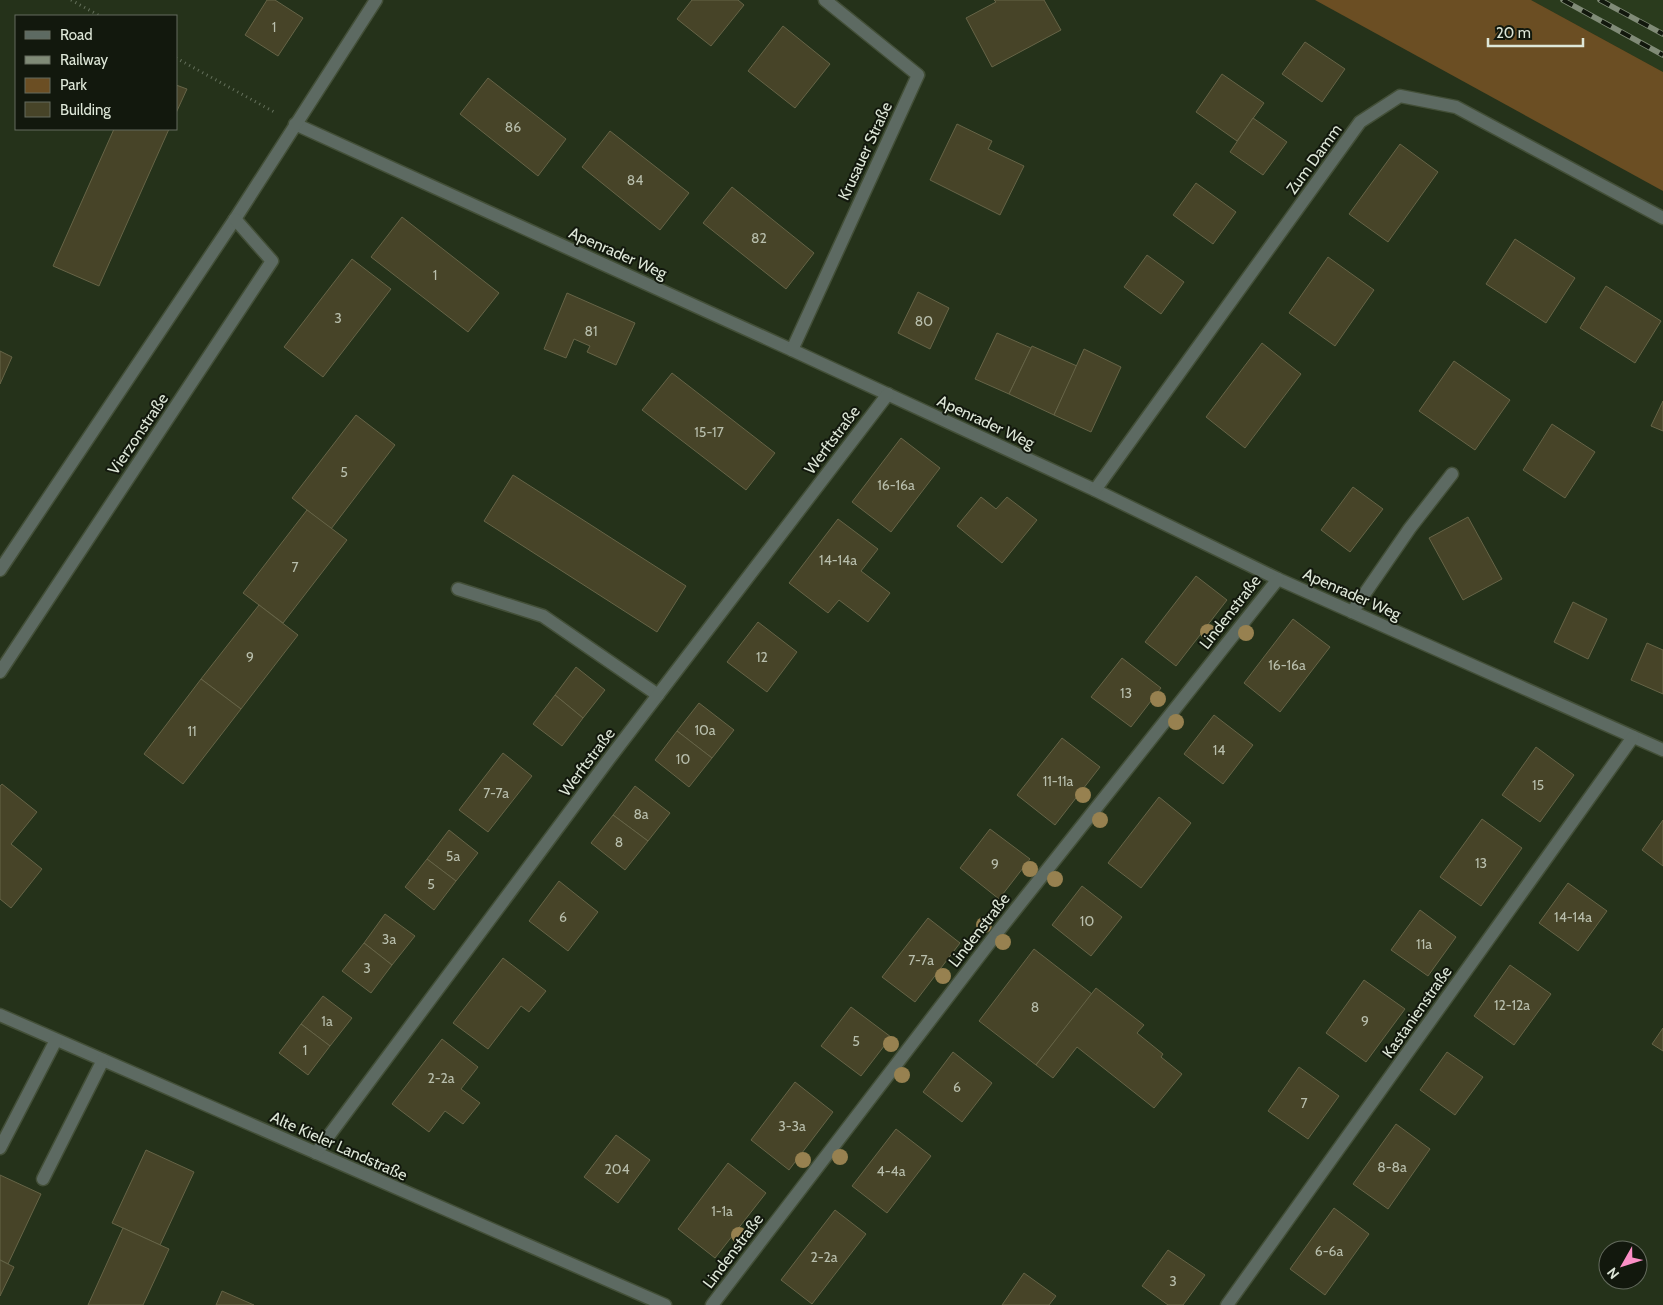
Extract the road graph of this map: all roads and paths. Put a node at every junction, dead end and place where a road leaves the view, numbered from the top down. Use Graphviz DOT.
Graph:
graph roads {
  1 [pos="70,0"];
  2 [pos="376,0"];
  3 [pos="825,0"];
  4 [pos="98,15"];
  5 [pos="178,59"];
  6 [pos="295,124"];
  7 [pos="1663,218"];
  8 [pos="236,219"];
  9 [pos="792,350"];
  10 [pos="888,394"];
  11 [pos="1452,474"];
  12 [pos="1095,490"];
  13 [pos="0,570"];
  14 [pos="1278,579"];
  15 [pos="458,589"];
  16 [pos="1352,612"];
  17 [pos="0,672"];
  18 [pos="658,695"];
  19 [pos="1633,737"];
  20 [pos="1663,750"];
  21 [pos="0,1015"];
  22 [pos="56,1040"];
  23 [pos="103,1060"];
  24 [pos="0,1148"];
  25 [pos="316,1153"];
  26 [pos="44,1178"];
  27 [pos="665,1305"];
  28 [pos="712,1305"];
  29 [pos="1227,1305"];
  1 -- 4 [label="path"];
  2 -- 6 [label="street"];
  3 -- 9 [label="street, Krusauer Straße"];
  5 -- 6 [label="path"];
  6 -- 8 [label="street"];
  6 -- 9 [label="street, Apenrader Weg"];
  7 -- 12 [label="street, Zum Damm"];
  8 -- 13 [label="street"];
  8 -- 17 [label="street, Vierzonstraße"];
  9 -- 10 [label="street, Apenrader Weg"];
  10 -- 12 [label="street, Apenrader Weg"];
  10 -- 18 [label="street, Werftstraße"];
  11 -- 16 [label="street"];
  12 -- 14 [label="street, Apenrader Weg"];
  14 -- 16 [label="street, Apenrader Weg"];
  14 -- 28 [label="street, Lindenstraße"];
  15 -- 18 [label="street"];
  16 -- 19 [label="street, Apenrader Weg"];
  18 -- 25 [label="street, Werftstraße"];
  19 -- 20 [label="street, Apenrader Weg"];
  19 -- 29 [label="street, Kastanienstraße"];
  21 -- 22 [label="street, Alte Kieler Landstraße"];
  22 -- 23 [label="street, Alte Kieler Landstraße"];
  22 -- 24 [label="street"];
  23 -- 25 [label="street, Alte Kieler Landstraße"];
  23 -- 26 [label="street"];
  25 -- 27 [label="street, Alte Kieler Landstraße"];
}
